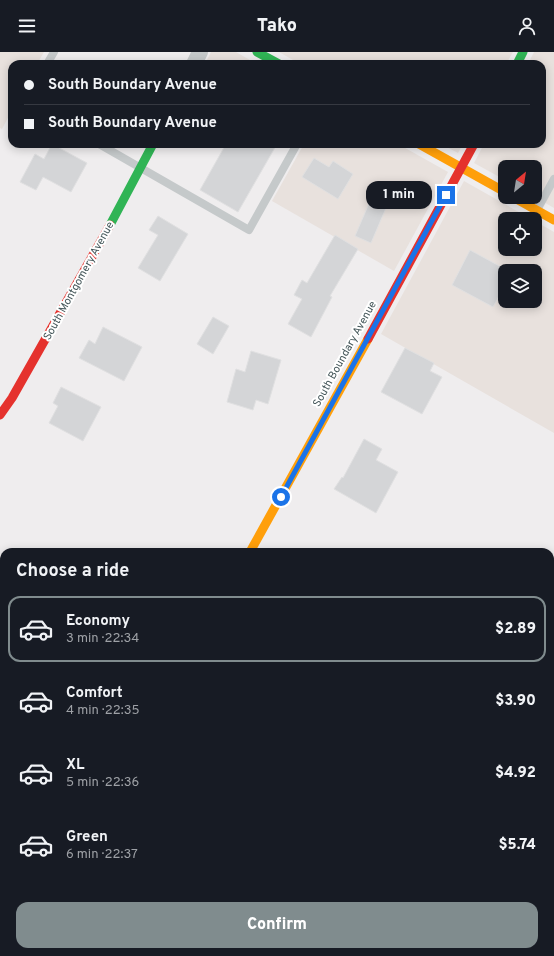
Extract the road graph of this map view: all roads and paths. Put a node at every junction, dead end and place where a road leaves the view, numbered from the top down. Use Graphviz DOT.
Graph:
graph roads {
  1 [pos="257,52"];
  2 [pos="271,60"];
  3 [pos="106,148"];
  4 [pos="151,148"];
  5 [pos="295,148"];
  6 [pos="426,148"];
  7 [pos="472,148"];
  8 [pos="141,168"];
  9 [pos="461,168"];
  10 [pos="554,179"];
  11 [pos="498,188"];
  12 [pos="526,204"];
  13 [pos="537,210"];
  14 [pos="554,220"];
  15 [pos="0,415"];
  16 [pos="252,548"];
  1 -- 2 [label="street"];
  3 -- 8 [label="lane"];
  4 -- 8 [label="street, South Montgomery Avenue"];
  5 -- 8 [label="lane"];
  6 -- 9 [label="street"];
  7 -- 9 [label="street, South Boundary Avenue"];
  8 -- 15 [label="street, South Montgomery Avenue"];
  9 -- 11 [label="street"];
  9 -- 16 [label="street, South Boundary Avenue"];
  10 -- 13 [label="lane"];
  12 -- 13 [label="street"];
  13 -- 14 [label="street"];
}
